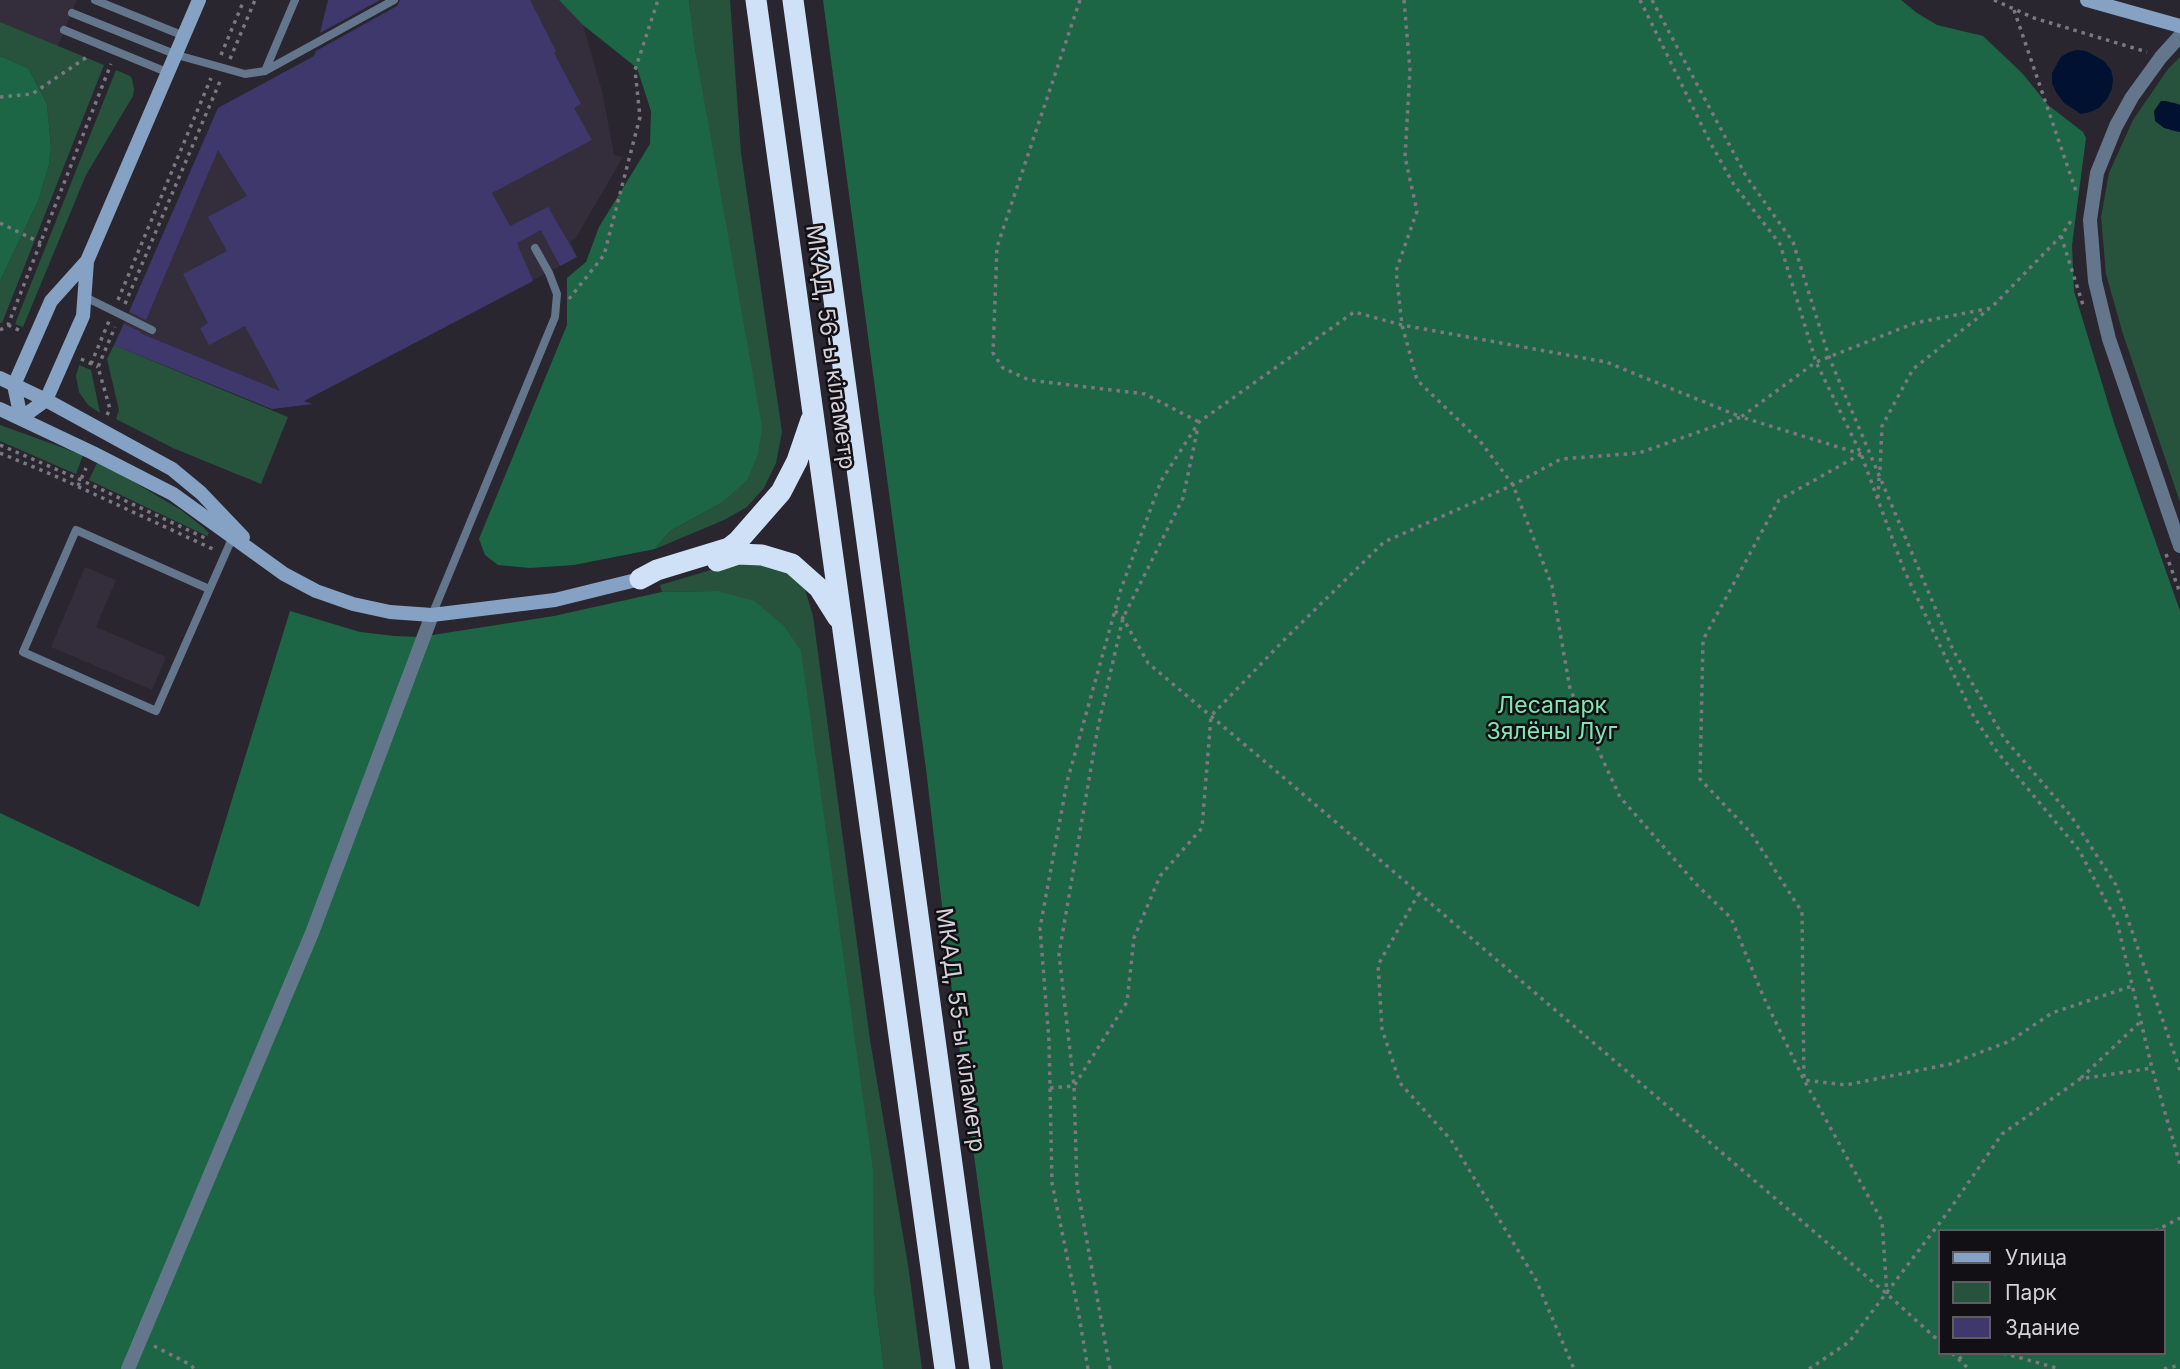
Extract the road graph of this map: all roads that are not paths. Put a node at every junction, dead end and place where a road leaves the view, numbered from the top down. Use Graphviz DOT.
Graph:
graph roads {
  1 [pos="95,0"];
  2 [pos="199,0"];
  3 [pos="295,0"];
  4 [pos="394,0"];
  5 [pos="756,0"];
  6 [pos="793,0"];
  7 [pos="2087,0"];
  8 [pos="72,13"];
  9 [pos="2180,26"];
  10 [pos="64,30"];
  11 [pos="184,36"];
  12 [pos="2180,36"];
  13 [pos="177,55"];
  14 [pos="265,71"];
  15 [pos="169,73"];
  16 [pos="535,248"];
  17 [pos="87,261"];
  18 [pos="85,298"];
  19 [pos="152,330"];
  20 [pos="0,378"];
  21 [pos="14,385"];
  22 [pos="46,400"];
  23 [pos="0,409"];
  24 [pos="813,415"];
  25 [pos="21,418"];
  26 [pos="234,533"];
  27 [pos="2180,546"];
  28 [pos="640,579"];
  29 [pos="209,589"];
  30 [pos="432,615"];
  31 [pos="844,626"];
  32 [pos="889,699"];
  33 [pos="128,1369"];
  34 [pos="946,1369"];
  35 [pos="980,1369"];
  1 -- 11 [label="lane"];
  2 -- 11 [label="main road"];
  3 -- 14 [label="lane"];
  4 -- 14 [label="lane"];
  5 -- 24 [label="highway, МКАД, 56-ы кіламетр"];
  6 -- 32 [label="highway, МКАД, 56-ы кіламетр"];
  7 -- 9 [label="main road"];
  8 -- 13 [label="lane"];
  10 -- 15 [label="lane"];
  11 -- 13 [label="main road"];
  12 -- 27 [label="street"];
  13 -- 14 [label="lane"];
  13 -- 15 [label="main road"];
  15 -- 17 [label="main road"];
  16 -- 30 [label="lane"];
  17 -- 18 [label="main road"];
  17 -- 21 [label="main road"];
  18 -- 19 [label="lane"];
  18 -- 22 [label="main road"];
  20 -- 21 [label="main road"];
  21 -- 22 [label="main road"];
  21 -- 25 [label="main road"];
  22 -- 25 [label="main road"];
  22 -- 26 [label="main road"];
  23 -- 25 [label="main road"];
  24 -- 28 [label="highway"];
  24 -- 31 [label="highway, МКАД, 56-ы кіламетр"];
  25 -- 26 [label="main road"];
  26 -- 29 [label="lane"];
  26 -- 30 [label="main road"];
  28 -- 30 [label="main road"];
  28 -- 31 [label="highway"];
  29 -- 29 [label="lane"];
  30 -- 33 [label="street"];
  31 -- 34 [label="highway, МКАД, 56-ы кіламетр"];
  32 -- 35 [label="highway, МКАД, 55-ы кіламетр"];
}
